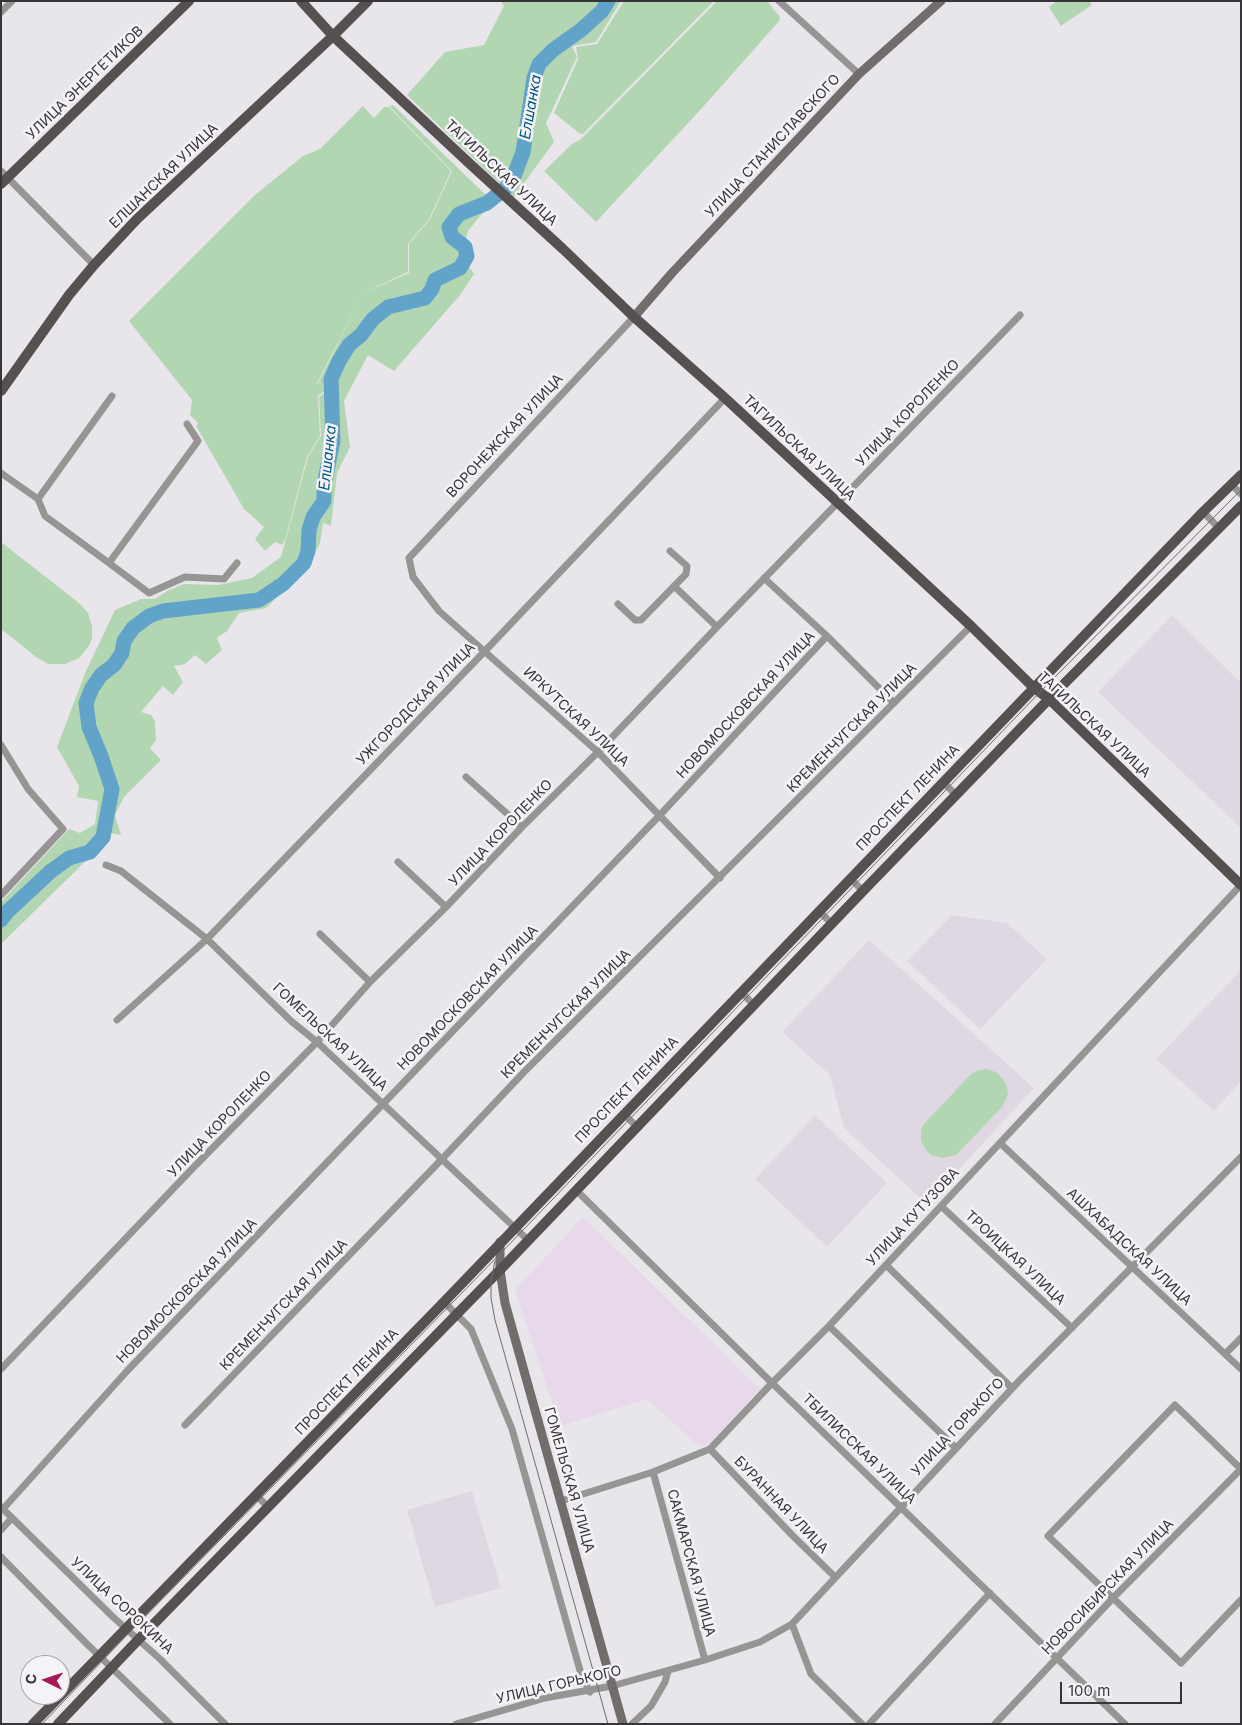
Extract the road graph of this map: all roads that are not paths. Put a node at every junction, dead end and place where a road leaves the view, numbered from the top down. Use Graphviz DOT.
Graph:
graph roads {
  1 [pos="12,1"];
  2 [pos="189,1"];
  3 [pos="301,1"];
  4 [pos="368,1"];
  5 [pos="778,1"];
  6 [pos="941,1"];
  7 [pos="1,12"];
  8 [pos="333,36"];
  9 [pos="860,74"];
  10 [pos="3,178"];
  11 [pos="94,265"];
  12 [pos="1020,315"];
  13 [pos="634,317"];
  14 [pos="1,390"];
  15 [pos="112,396"];
  16 [pos="725,398"];
  17 [pos="187,424"];
  18 [pos="1,473"];
  19 [pos="1241,475"];
  20 [pos="1231,484"];
  21 [pos="1241,494"];
  22 [pos="38,499"];
  23 [pos="838,504"];
  24 [pos="1241,506"];
  25 [pos="1203,512"];
  26 [pos="1219,528"];
  27 [pos="670,551"];
  28 [pos="109,563"];
  29 [pos="237,563"];
  30 [pos="413,577"];
  31 [pos="764,578"];
  32 [pos="674,586"];
  33 [pos="618,604"];
  34 [pos="971,626"];
  35 [pos="717,627"];
  36 [pos="827,636"];
  37 [pos="485,651"];
  38 [pos="1034,688"];
  39 [pos="1049,699"];
  40 [pos="894,703"];
  41 [pos="1,746"];
  42 [pos="598,752"];
  43 [pos="466,777"];
  44 [pos="942,782"];
  45 [pos="956,795"];
  46 [pos="659,816"];
  47 [pos="522,827"];
  48 [pos="398,862"];
  49 [pos="106,866"];
  50 [pos="720,878"];
  51 [pos="850,878"];
  52 [pos="1241,885"];
  53 [pos="863,891"];
  54 [pos="1,895"];
  55 [pos="446,907"];
  56 [pos="819,911"];
  57 [pos="832,924"];
  58 [pos="320,934"];
  59 [pos="206,939"];
  60 [pos="370,982"];
  61 [pos="741,992"];
  62 [pos="754,1006"];
  63 [pos="117,1020"];
  64 [pos="317,1042"];
  65 [pos="383,1105"];
  66 [pos="624,1114"];
  67 [pos="638,1128"];
  68 [pos="1000,1143"];
  69 [pos="1241,1157"];
  70 [pos="442,1160"];
  71 [pos="577,1191"];
  72 [pos="941,1206"];
  73 [pos="514,1228"];
  74 [pos="528,1240"];
  75 [pos="500,1242"];
  76 [pos="886,1265"];
  77 [pos="1132,1268"];
  78 [pos="500,1270"];
  79 [pos="444,1302"];
  80 [pos="456,1314"];
  81 [pos="829,1326"];
  82 [pos="1072,1328"];
  83 [pos="1241,1338"];
  84 [pos="1226,1354"];
  85 [pos="1,1369"];
  86 [pos="1241,1369"];
  87 [pos="772,1383"];
  88 [pos="1012,1388"];
  89 [pos="184,1425"];
  90 [pos="956,1448"];
  91 [pos="710,1449"];
  92 [pos="1241,1469"];
  93 [pos="653,1472"];
  94 [pos="256,1495"];
  95 [pos="561,1501"];
  96 [pos="268,1507"];
  97 [pos="901,1507"];
  98 [pos="2,1508"];
  99 [pos="12,1518"];
  100 [pos="1,1530"];
  101 [pos="1,1557"];
  102 [pos="835,1577"];
  103 [pos="990,1594"];
  104 [pos="1113,1598"];
  105 [pos="1241,1600"];
  106 [pos="792,1624"];
  107 [pos="125,1628"];
  108 [pos="138,1640"];
  109 [pos="99,1655"];
  110 [pos="1057,1658"];
  111 [pos="704,1660"];
  112 [pos="112,1667"];
  113 [pos="668,1671"];
  114 [pos="612,1686"];
  115 [pos="590,1692"];
  116 [pos="33,1724"];
  117 [pos="58,1724"];
  118 [pos="170,1724"];
  119 [pos="225,1724"];
  120 [pos="456,1724"];
  121 [pos="623,1724"];
  122 [pos="632,1724"];
  123 [pos="862,1724"];
  124 [pos="869,1724"];
  125 [pos="995,1724"];
  126 [pos="1125,1724"];
  1 -- 7 [label="street"];
  2 -- 10 [label="main road, УЛИЦА ЭНЕРГЕТИКОВ"];
  3 -- 8 [label="main road, ТАГИЛЬСКАЯ УЛИЦА"];
  4 -- 8 [label="main road, ЕЛШАНСКАЯ УЛИЦА"];
  5 -- 9 [label="street"];
  6 -- 9 [label="street, УЛИЦА СТАНИСЛАВСКОГО"];
  8 -- 11 [label="main road, ЕЛШАНСКАЯ УЛИЦА"];
  8 -- 13 [label="main road, ТАГИЛЬСКАЯ УЛИЦА"];
  9 -- 13 [label="street, УЛИЦА СТАНИСЛАВСКОГО"];
  10 -- 11 [label="street"];
  11 -- 14 [label="main road, ЕЛШАНСКАЯ УЛИЦА"];
  12 -- 23 [label="street, УЛИЦА КОРОЛЕНКО"];
  13 -- 16 [label="main road, ТАГИЛЬСКАЯ УЛИЦА"];
  13 -- 30 [label="street, ВОРОНЕЖСКАЯ УЛИЦА"];
  15 -- 22 [label="street"];
  16 -- 23 [label="main road, ТАГИЛЬСКАЯ УЛИЦА"];
  16 -- 37 [label="street, УЖГОРОДСКАЯ УЛИЦА"];
  17 -- 28 [label="street"];
  18 -- 22 [label="street"];
  19 -- 20 [label="main road, ПРОСПЕКТ ЛЕНИНА"];
  20 -- 21 [label="street"];
  20 -- 25 [label="main road, ПРОСПЕКТ ЛЕНИНА"];
  22 -- 28 [label="street"];
  23 -- 31 [label="street, УЛИЦА КОРОЛЕНКО"];
  23 -- 34 [label="main road, ТАГИЛЬСКАЯ УЛИЦА"];
  24 -- 26 [label="main road"];
  25 -- 26 [label="street"];
  25 -- 38 [label="main road, ПРОСПЕКТ ЛЕНИНА"];
  26 -- 39 [label="main road"];
  27 -- 32 [label="street"];
  28 -- 29 [label="street"];
  30 -- 37 [label="street, ИРКУТСКАЯ УЛИЦА"];
  31 -- 35 [label="street, УЛИЦА КОРОЛЕНКО"];
  31 -- 36 [label="street"];
  32 -- 33 [label="street"];
  32 -- 35 [label="street"];
  34 -- 38 [label="main road, ТАГИЛЬСКАЯ УЛИЦА"];
  34 -- 40 [label="street, КРЕМЕНЧУГСКАЯ УЛИЦА"];
  35 -- 42 [label="street, УЛИЦА КОРОЛЕНКО"];
  36 -- 40 [label="street"];
  36 -- 46 [label="street, НОВОМОСКОВСКАЯ УЛИЦА"];
  37 -- 42 [label="street, ИРКУТСКАЯ УЛИЦА"];
  37 -- 59 [label="street, УЖГОРОДСКАЯ УЛИЦА"];
  38 -- 39 [label="main road, ТАГИЛЬСКАЯ УЛИЦА"];
  38 -- 44 [label="main road, ПРОСПЕКТ ЛЕНИНА"];
  39 -- 45 [label="main road"];
  39 -- 52 [label="main road, ТАГИЛЬСКАЯ УЛИЦА"];
  40 -- 50 [label="street, КРЕМЕНЧУГСКАЯ УЛИЦА"];
  41 -- 54 [label="street"];
  42 -- 46 [label="street, ИРКУТСКАЯ УЛИЦА"];
  42 -- 47 [label="street, УЛИЦА КОРОЛЕНКО"];
  43 -- 47 [label="street"];
  44 -- 45 [label="street"];
  44 -- 51 [label="main road, ПРОСПЕКТ ЛЕНИНА"];
  45 -- 53 [label="main road"];
  46 -- 50 [label="street, ИРКУТСКАЯ УЛИЦА"];
  46 -- 65 [label="street, НОВОМОСКОВСКАЯ УЛИЦА"];
  47 -- 55 [label="street, УЛИЦА КОРОЛЕНКО"];
  48 -- 55 [label="street"];
  49 -- 59 [label="street, ГОМЕЛЬСКАЯ УЛИЦА"];
  50 -- 70 [label="street, КРЕМЕНЧУГСКАЯ УЛИЦА"];
  51 -- 53 [label="street"];
  51 -- 56 [label="main road, ПРОСПЕКТ ЛЕНИНА"];
  52 -- 68 [label="street, УЛИЦА КУТУЗОВА"];
  53 -- 57 [label="main road"];
  55 -- 60 [label="street, УЛИЦА КОРОЛЕНКО"];
  56 -- 57 [label="street"];
  56 -- 61 [label="main road, ПРОСПЕКТ ЛЕНИНА"];
  57 -- 62 [label="main road"];
  58 -- 60 [label="street"];
  59 -- 63 [label="street, УЖГОРОДСКАЯ УЛИЦА"];
  59 -- 64 [label="street, ГОМЕЛЬСКАЯ УЛИЦА"];
  60 -- 64 [label="street, УЛИЦА КОРОЛЕНКО"];
  61 -- 62 [label="street"];
  61 -- 66 [label="main road, ПРОСПЕКТ ЛЕНИНА"];
  62 -- 67 [label="main road"];
  64 -- 65 [label="street, ГОМЕЛЬСКАЯ УЛИЦА"];
  64 -- 85 [label="street, УЛИЦА КОРОЛЕНКО"];
  65 -- 70 [label="street, ГОМЕЛЬСКАЯ УЛИЦА"];
  65 -- 98 [label="street, НОВОМОСКОВСКАЯ УЛИЦА"];
  66 -- 67 [label="street"];
  66 -- 73 [label="main road, ПРОСПЕКТ ЛЕНИНА"];
  67 -- 71 [label="main road"];
  68 -- 72 [label="street, УЛИЦА КУТУЗОВА"];
  68 -- 77 [label="street, АШХАБАДСКАЯ УЛИЦА"];
  69 -- 77 [label="street, УЛИЦА ГОРЬКОГО"];
  70 -- 73 [label="street, ГОМЕЛЬСКАЯ УЛИЦА"];
  70 -- 89 [label="street, КРЕМЕНЧУГСКАЯ УЛИЦА"];
  71 -- 74 [label="main road"];
  71 -- 87 [label="street, ТБИЛИССКАЯ УЛИЦА"];
  72 -- 76 [label="street, УЛИЦА КУТУЗОВА"];
  72 -- 82 [label="street, ТРОИЦКАЯ УЛИЦА"];
  73 -- 74 [label="street, ГОМЕЛЬСКАЯ УЛИЦА"];
  73 -- 75 [label="main road, ПРОСПЕКТ ЛЕНИНА"];
  74 -- 78 [label="main road"];
  75 -- 78 [label="street, ГОМЕЛЬСКАЯ УЛИЦА"];
  75 -- 79 [label="main road, ПРОСПЕКТ ЛЕНИНА"];
  76 -- 81 [label="street, УЛИЦА КУТУЗОВА"];
  76 -- 88 [label="street"];
  77 -- 82 [label="street, УЛИЦА ГОРЬКОГО"];
  77 -- 84 [label="street, АШХАБАДСКАЯ УЛИЦА"];
  78 -- 80 [label="main road"];
  78 -- 95 [label="street, ГОМЕЛЬСКАЯ УЛИЦА"];
  79 -- 80 [label="street"];
  79 -- 94 [label="main road, ПРОСПЕКТ ЛЕНИНА"];
  80 -- 96 [label="main road"];
  80 -- 115 [label="street"];
  81 -- 87 [label="street, УЛИЦА КУТУЗОВА"];
  81 -- 90 [label="street"];
  82 -- 88 [label="street, УЛИЦА ГОРЬКОГО"];
  83 -- 84 [label="street"];
  84 -- 86 [label="street, АШХАБАДСКАЯ УЛИЦА"];
  87 -- 91 [label="street, УЛИЦА КУТУЗОВА"];
  87 -- 97 [label="street, ТБИЛИССКАЯ УЛИЦА"];
  88 -- 90 [label="street, УЛИЦА ГОРЬКОГО"];
  90 -- 97 [label="street, УЛИЦА ГОРЬКОГО"];
  91 -- 93 [label="street, УЛИЦА КУТУЗОВА"];
  91 -- 102 [label="street, БУРАННАЯ УЛИЦА"];
  92 -- 104 [label="street, НОВОСИБИРСКАЯ УЛИЦА"];
  92 -- 104 [label="street"];
  93 -- 95 [label="street, УЛИЦА КУТУЗОВА"];
  93 -- 111 [label="street, САКМАРСКАЯ УЛИЦА"];
  94 -- 96 [label="street"];
  94 -- 107 [label="main road, ПРОСПЕКТ ЛЕНИНА"];
  95 -- 114 [label="street, ГОМЕЛЬСКАЯ УЛИЦА"];
  96 -- 108 [label="main road"];
  97 -- 102 [label="street, УЛИЦА ГОРЬКОГО"];
  97 -- 103 [label="street, ТБИЛИССКАЯ УЛИЦА"];
  98 -- 99 [label="street, УЛИЦА СОРОКИНА"];
  99 -- 100 [label="street"];
  99 -- 107 [label="street, УЛИЦА СОРОКИНА"];
  101 -- 109 [label="street"];
  102 -- 106 [label="street, УЛИЦА ГОРЬКОГО"];
  103 -- 110 [label="street, ТБИЛИССКАЯ УЛИЦА"];
  103 -- 124 [label="street"];
  104 -- 105 [label="street"];
  104 -- 110 [label="street, НОВОСИБИРСКАЯ УЛИЦА"];
  106 -- 111 [label="street, УЛИЦА ГОРЬКОГО"];
  106 -- 123 [label="street"];
  107 -- 108 [label="street, УЛИЦА СОРОКИНА"];
  107 -- 109 [label="main road, ПРОСПЕКТ ЛЕНИНА"];
  108 -- 112 [label="main road"];
  108 -- 119 [label="street, УЛИЦА СОРОКИНА"];
  109 -- 112 [label="street"];
  109 -- 116 [label="main road, ПРОСПЕКТ ЛЕНИНА"];
  110 -- 125 [label="street, НОВОСИБИРСКАЯ УЛИЦА"];
  110 -- 126 [label="street, ТБИЛИССКАЯ УЛИЦА"];
  111 -- 113 [label="street, УЛИЦА ГОРЬКОГО"];
  112 -- 117 [label="main road"];
  112 -- 118 [label="street"];
  113 -- 114 [label="street, УЛИЦА ГОРЬКОГО"];
  113 -- 122 [label="street"];
  114 -- 115 [label="street, УЛИЦА ГОРЬКОГО"];
  114 -- 121 [label="street, ГОМЕЛЬСКАЯ УЛИЦА"];
  115 -- 120 [label="street, УЛИЦА ГОРЬКОГО"];
}
